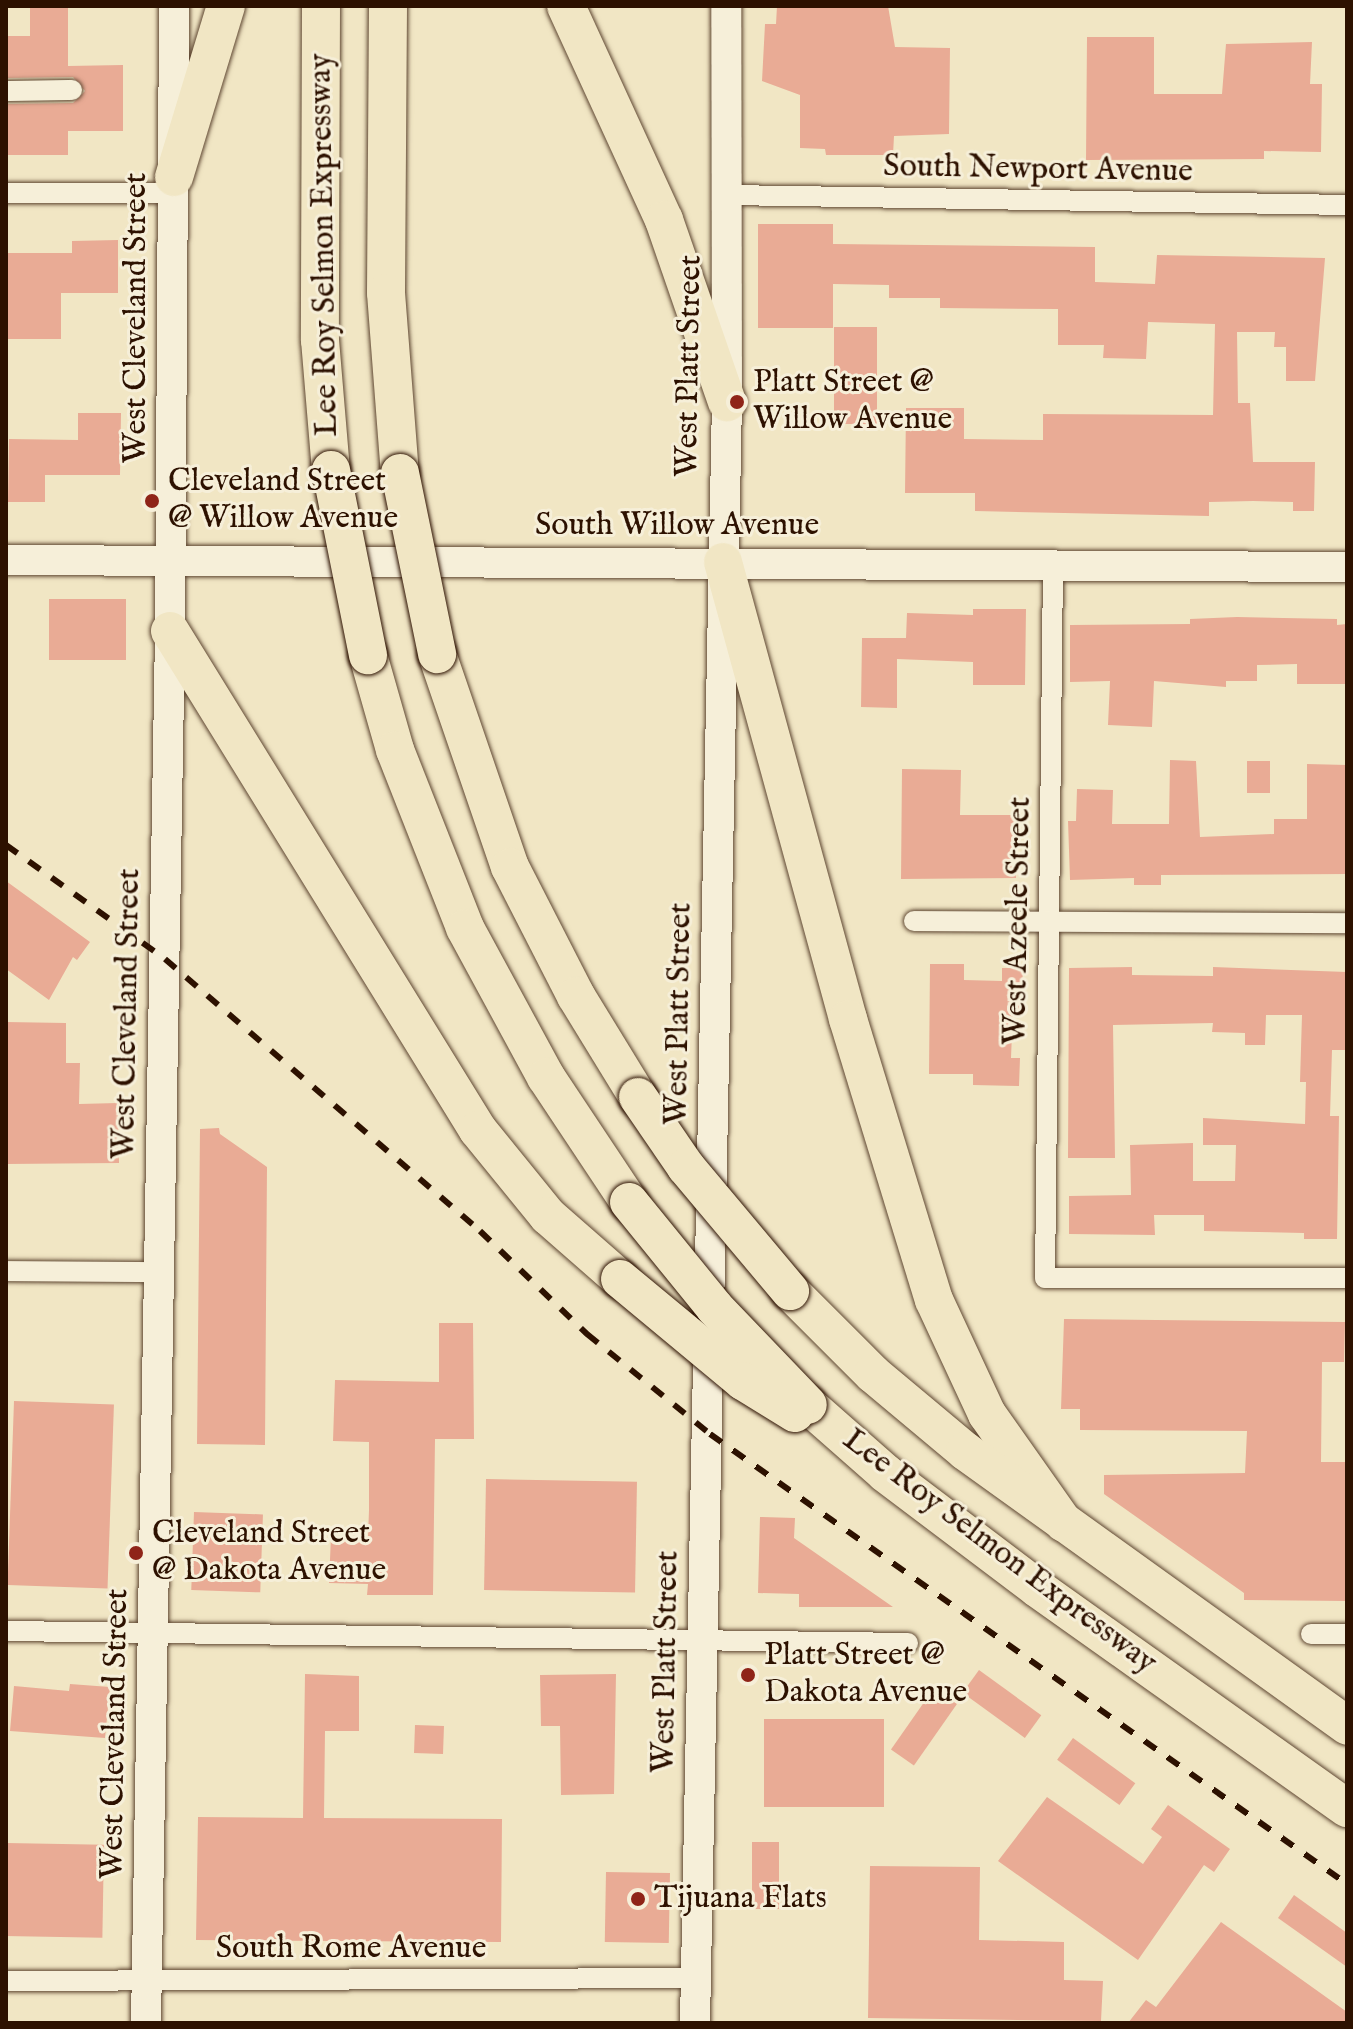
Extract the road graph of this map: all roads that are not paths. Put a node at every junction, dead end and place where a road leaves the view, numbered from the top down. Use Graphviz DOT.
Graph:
graph roads {
  1 [pos="174,6"];
  2 [pos="226,6"];
  3 [pos="321,6"];
  4 [pos="388,6"];
  5 [pos="566,6"];
  6 [pos="726,6"];
  7 [pos="72,90"];
  8 [pos="6,91"];
  9 [pos="174,185"];
  10 [pos="6,193"];
  11 [pos="727,195"];
  12 [pos="1347,205"];
  13 [pos="727,402"];
  14 [pos="6,560"];
  15 [pos="171,561"];
  16 [pos="723,562"];
  17 [pos="1053,564"];
  18 [pos="1347,567"];
  19 [pos="170,631"];
  20 [pos="914,921"];
  21 [pos="1049,921"];
  22 [pos="1347,923"];
  23 [pos="6,1271"];
  24 [pos="161,1272"];
  25 [pos="1347,1278"];
  26 [pos="818,1419"];
  27 [pos="1064,1523"];
  28 [pos="6,1631"];
  29 [pos="153,1632"];
  30 [pos="1311,1634"];
  31 [pos="1347,1634"];
  32 [pos="703,1639"];
  33 [pos="908,1643"];
  34 [pos="1347,1726"];
  35 [pos="1347,1808"];
  36 [pos="697,1978"];
  37 [pos="148,1980"];
  38 [pos="6,1981"];
  39 [pos="146,2023"];
  40 [pos="695,2023"];
  1 -- 9 [label="main road, West Cleveland Street"];
  2 -- 9 [label="highway"];
  3 -- 26 [label="highway, Lee Roy Selmon Expressway, bridge"];
  4 -- 27 [label="highway, Lee Roy Selmon Expressway, bridge"];
  5 -- 13 [label="highway"];
  6 -- 11 [label="main road, West Platt Street"];
  7 -- 8 [label="street"];
  9 -- 10 [label="street"];
  9 -- 15 [label="main road, West Cleveland Street"];
  11 -- 12 [label="street, South Newport Avenue"];
  11 -- 13 [label="main road, West Platt Street"];
  13 -- 16 [label="main road, West Platt Street"];
  14 -- 15 [label="main road, South Willow Avenue"];
  15 -- 16 [label="main road, South Willow Avenue"];
  15 -- 19 [label="main road, West Cleveland Street"];
  16 -- 17 [label="main road, South Willow Avenue"];
  16 -- 27 [label="highway"];
  16 -- 32 [label="main road, West Platt Street"];
  17 -- 18 [label="main road, South Willow Avenue"];
  17 -- 21 [label="street, West Azeele Street"];
  19 -- 24 [label="main road, West Cleveland Street"];
  19 -- 26 [label="highway, bridge"];
  20 -- 21 [label="street"];
  21 -- 22 [label="street"];
  21 -- 25 [label="street, West Azeele Street"];
  23 -- 24 [label="street"];
  24 -- 29 [label="main road, West Cleveland Street"];
  26 -- 35 [label="highway, Lee Roy Selmon Expressway"];
  27 -- 34 [label="highway, Lee Roy Selmon Expressway"];
  28 -- 29 [label="street"];
  29 -- 32 [label="street"];
  29 -- 37 [label="main road, West Cleveland Street"];
  30 -- 31 [label="street"];
  32 -- 33 [label="street"];
  32 -- 36 [label="main road, West Platt Street"];
  36 -- 37 [label="street, South Rome Avenue"];
  36 -- 40 [label="main road, West Platt Street"];
  37 -- 38 [label="street, South Rome Avenue"];
  37 -- 39 [label="main road, West Cleveland Street"];
}
